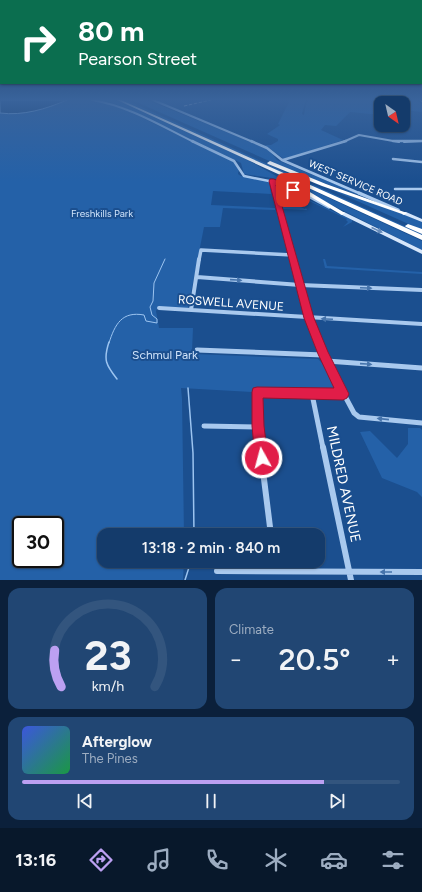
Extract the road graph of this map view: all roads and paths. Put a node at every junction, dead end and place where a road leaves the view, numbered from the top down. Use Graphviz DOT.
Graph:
graph roads {
  1 [pos="164,127"];
  2 [pos="179,127"];
  3 [pos="189,127"];
  4 [pos="218,127"];
  5 [pos="422,141"];
  6 [pos="251,155"];
  7 [pos="393,159"];
  8 [pos="282,160"];
  9 [pos="422,162"];
  10 [pos="260,164"];
  11 [pos="272,181"];
  12 [pos="395,189"];
  13 [pos="422,189"];
  14 [pos="342,213"];
  15 [pos="404,213"];
  16 [pos="422,221"];
  17 [pos="422,232"];
  18 [pos="422,238"];
  19 [pos="422,252"];
  20 [pos="292,255"];
  21 [pos="197,277"];
  22 [pos="300,284"];
  23 [pos="422,290"];
  24 [pos="159,308"];
  25 [pos="191,310"];
  26 [pos="309,318"];
  27 [pos="422,324"];
  28 [pos="196,350"];
  29 [pos="323,354"];
  30 [pos="327,361"];
  31 [pos="422,368"];
  32 [pos="312,394"];
  33 [pos="343,394"];
  34 [pos="422,423"];
  35 [pos="204,426"];
  36 [pos="258,426"];
  37 [pos="269,528"];
  38 [pos="275,568"];
  39 [pos="217,571"];
  40 [pos="275,571"];
  41 [pos="350,572"];
  42 [pos="422,572"];
  43 [pos="351,580"];
  1 -- 11 [label="street"];
  2 -- 10 [label="highway"];
  3 -- 6 [label="highway"];
  4 -- 8 [label="street, WEST SERVICE ROAD"];
  5 -- 8 [label="street"];
  6 -- 15 [label="highway"];
  6 -- 17 [label="highway"];
  7 -- 9 [label="street"];
  8 -- 15 [label="street, WEST SERVICE ROAD"];
  10 -- 14 [label="highway"];
  10 -- 18 [label="highway"];
  11 -- 14 [label="street"];
  11 -- 20 [label="street"];
  12 -- 13 [label="street"];
  14 -- 19 [label="main road, one-way"];
  15 -- 16 [label="main road, WEST SERVICE ROAD"];
  20 -- 21 [label="street"];
  20 -- 22 [label="street"];
  21 -- 22 [label="street, one-way"];
  21 -- 25 [label="street"];
  22 -- 23 [label="street, one-way"];
  22 -- 26 [label="street"];
  24 -- 25 [label="street, ROSWELL AVENUE"];
  25 -- 26 [label="street, ROSWELL AVENUE"];
  27 -- 26 [label="street, ROSWELL AVENUE, one-way"];
  26 -- 29 [label="street"];
  28 -- 29 [label="street"];
  29 -- 30 [label="street"];
  30 -- 31 [label="street, one-way"];
  30 -- 33 [label="street"];
  32 -- 33 [label="street"];
  32 -- 36 [label="street"];
  32 -- 41 [label="street, MILDRED AVENUE"];
  34 -- 33 [label="street, one-way"];
  35 -- 36 [label="street"];
  36 -- 37 [label="street"];
  38 -- 40 [label="street"];
  39 -- 40 [label="street"];
  40 -- 41 [label="street"];
  42 -- 41 [label="street, one-way"];
  41 -- 43 [label="street, MILDRED AVENUE"];
}
